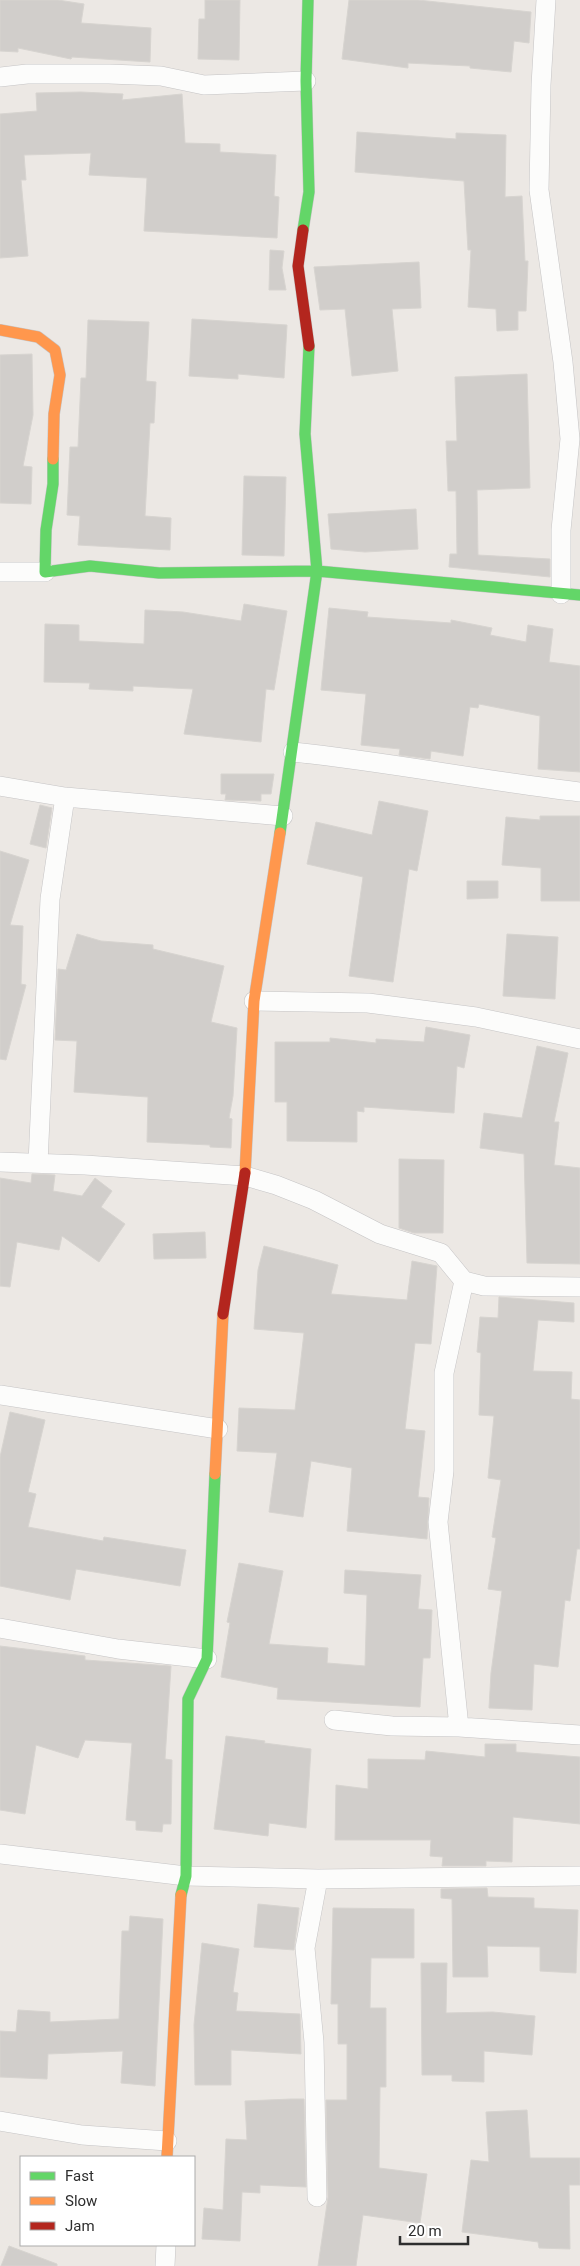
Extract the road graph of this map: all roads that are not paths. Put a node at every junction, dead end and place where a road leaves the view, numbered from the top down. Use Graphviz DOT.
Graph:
graph roads {
  1 [pos="308,0"];
  2 [pos="546,0"];
  3 [pos="0,77"];
  4 [pos="306,82"];
  5 [pos="0,330"];
  6 [pos="0,572"];
  7 [pos="45,572"];
  8 [pos="317,572"];
  9 [pos="561,594"];
  10 [pos="580,595"];
  11 [pos="293,752"];
  12 [pos="0,786"];
  13 [pos="580,792"];
  14 [pos="65,797"];
  15 [pos="283,816"];
  16 [pos="254,1001"];
  17 [pos="580,1039"];
  18 [pos="0,1162"];
  19 [pos="38,1164"];
  20 [pos="245,1176"];
  21 [pos="464,1281"];
  22 [pos="580,1286"];
  23 [pos="0,1395"];
  24 [pos="218,1429"];
  25 [pos="0,1628"];
  26 [pos="207,1659"];
  27 [pos="334,1720"];
  28 [pos="459,1727"];
  29 [pos="580,1735"];
  30 [pos="0,1854"];
  31 [pos="186,1876"];
  32 [pos="580,1876"];
  33 [pos="318,1879"];
  34 [pos="0,2121"];
  35 [pos="167,2149"];
  36 [pos="318,2197"];
  37 [pos="166,2246"];
  38 [pos="165,2266"];
  1 -- 4 [label="street"];
  2 -- 9 [label="street"];
  3 -- 4 [label="street"];
  4 -- 8 [label="street"];
  5 -- 7 [label="street"];
  6 -- 7 [label="street"];
  7 -- 8 [label="street"];
  8 -- 9 [label="street"];
  8 -- 11 [label="street"];
  9 -- 10 [label="street"];
  11 -- 13 [label="street"];
  11 -- 15 [label="street"];
  12 -- 14 [label="street"];
  14 -- 15 [label="street"];
  14 -- 19 [label="street"];
  15 -- 16 [label="street"];
  16 -- 17 [label="street"];
  16 -- 20 [label="street"];
  18 -- 19 [label="street"];
  19 -- 20 [label="street"];
  20 -- 21 [label="street"];
  20 -- 24 [label="street"];
  21 -- 22 [label="street"];
  21 -- 28 [label="street"];
  23 -- 24 [label="street"];
  24 -- 26 [label="street"];
  25 -- 26 [label="street"];
  26 -- 31 [label="street"];
  27 -- 28 [label="street"];
  28 -- 29 [label="street"];
  30 -- 31 [label="street"];
  31 -- 33 [label="street"];
  31 -- 35 [label="street"];
  32 -- 33 [label="street"];
  33 -- 36 [label="street"];
  34 -- 35 [label="street"];
  37 -- 38 [label="street"];
}
